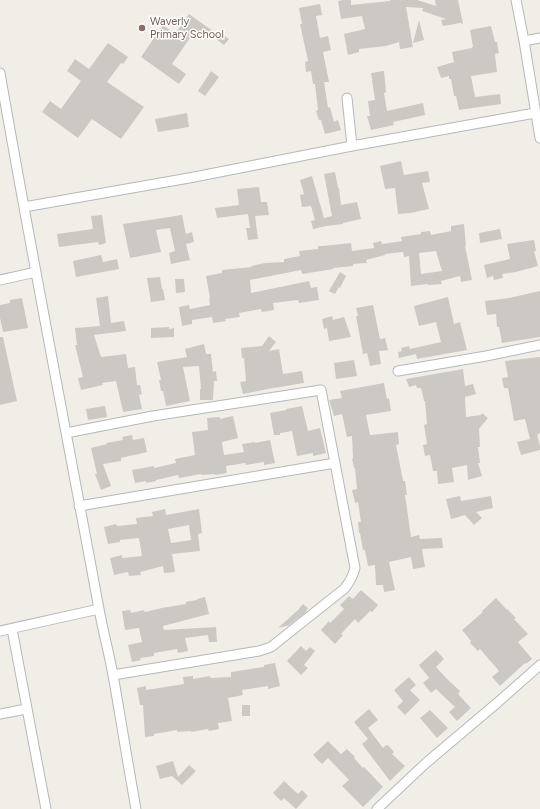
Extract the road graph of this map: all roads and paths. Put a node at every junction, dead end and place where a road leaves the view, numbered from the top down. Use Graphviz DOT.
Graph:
graph roads {
  1 [pos="516,0"];
  2 [pos="540,38"];
  3 [pos="524,41"];
  4 [pos="0,73"];
  5 [pos="347,98"];
  6 [pos="535,113"];
  7 [pos="540,138"];
  8 [pos="352,146"];
  9 [pos="24,207"];
  10 [pos="36,272"];
  11 [pos="0,280"];
  12 [pos="540,345"];
  13 [pos="398,371"];
  14 [pos="66,434"];
  15 [pos="335,463"];
  16 [pos="80,506"];
  17 [pos="99,609"];
  18 [pos="12,629"];
  19 [pos="0,631"];
  20 [pos="540,665"];
  21 [pos="113,675"];
  22 [pos="26,709"];
  23 [pos="0,714"];
  24 [pos="46,809"];
  25 [pos="136,809"];
  26 [pos="377,809"];
  1 -- 3 [label="street"];
  2 -- 3 [label="street"];
  3 -- 6 [label="street"];
  4 -- 9 [label="street"];
  5 -- 8 [label="street"];
  6 -- 7 [label="street"];
  6 -- 8 [label="street"];
  8 -- 9 [label="street"];
  9 -- 10 [label="street"];
  10 -- 11 [label="street"];
  10 -- 14 [label="street"];
  12 -- 13 [label="street"];
  14 -- 15 [label="street"];
  14 -- 16 [label="street"];
  15 -- 16 [label="street"];
  15 -- 21 [label="street"];
  16 -- 17 [label="street"];
  17 -- 18 [label="street"];
  17 -- 21 [label="street"];
  18 -- 19 [label="street"];
  18 -- 22 [label="street"];
  20 -- 26 [label="street"];
  21 -- 25 [label="street"];
  22 -- 23 [label="street"];
  22 -- 24 [label="street"];
}
